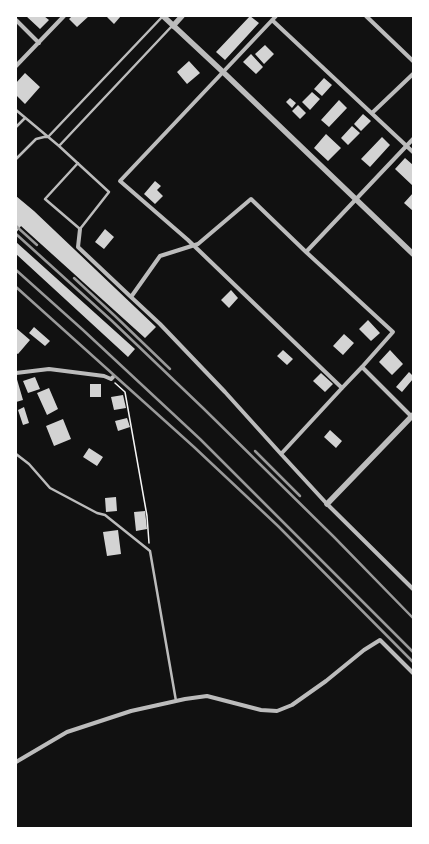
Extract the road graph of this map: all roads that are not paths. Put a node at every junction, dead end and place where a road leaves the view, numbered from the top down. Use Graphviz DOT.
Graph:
graph roads {
  1 [pos="64,16"];
  2 [pos="163,16"];
  3 [pos="182,16"];
  4 [pos="276,16"];
  5 [pos="366,16"];
  6 [pos="16,20"];
  7 [pos="272,20"];
  8 [pos="173,26"];
  9 [pos="39,43"];
  10 [pos="413,61"];
  11 [pos="16,66"];
  12 [pos="223,72"];
  13 [pos="413,74"];
  14 [pos="16,110"];
  15 [pos="372,113"];
  16 [pos="25,118"];
  17 [pos="16,128"];
  18 [pos="48,138"];
  19 [pos="413,139"];
  20 [pos="59,146"];
  21 [pos="407,146"];
  22 [pos="413,152"];
  23 [pos="16,159"];
  24 [pos="78,164"];
  25 [pos="356,199"];
  26 [pos="80,229"];
  27 [pos="194,245"];
  28 [pos="306,252"];
  29 [pos="413,254"];
  30 [pos="131,297"];
  31 [pos="362,367"];
  32 [pos="16,373"];
  33 [pos="112,378"];
  34 [pos="342,388"];
  35 [pos="412,416"];
  36 [pos="16,454"];
  37 [pos="281,454"];
  38 [pos="327,504"];
  39 [pos="413,589"];
  40 [pos="413,673"];
  41 [pos="176,701"];
  42 [pos="16,762"];
  1 -- 9 [label="street"];
  2 -- 8 [label="street"];
  2 -- 18 [label="lane"];
  3 -- 8 [label="street"];
  4 -- 7 [label="street"];
  5 -- 10 [label="street"];
  6 -- 9 [label="street"];
  7 -- 12 [label="street"];
  7 -- 15 [label="street"];
  8 -- 12 [label="street"];
  8 -- 20 [label="lane"];
  9 -- 11 [label="street"];
  12 -- 25 [label="street"];
  12 -- 27 [label="street"];
  13 -- 15 [label="street"];
  14 -- 16 [label="lane"];
  15 -- 21 [label="street"];
  16 -- 17 [label="lane"];
  16 -- 18 [label="lane"];
  18 -- 20 [label="lane"];
  18 -- 23 [label="lane"];
  19 -- 21 [label="street"];
  20 -- 24 [label="lane"];
  21 -- 22 [label="street"];
  21 -- 25 [label="street"];
  24 -- 26 [label="lane"];
  24 -- 26 [label="lane"];
  25 -- 28 [label="street"];
  25 -- 29 [label="street"];
  26 -- 30 [label="street"];
  27 -- 28 [label="street"];
  27 -- 30 [label="street"];
  27 -- 34 [label="street"];
  28 -- 31 [label="street"];
  30 -- 37 [label="street"];
  31 -- 34 [label="street"];
  31 -- 35 [label="street"];
  32 -- 33 [label="street"];
  34 -- 37 [label="street"];
  35 -- 38 [label="street"];
  36 -- 41 [label="lane"];
  37 -- 38 [label="street"];
  38 -- 39 [label="street"];
  40 -- 41 [label="street"];
  41 -- 42 [label="street"];
}
